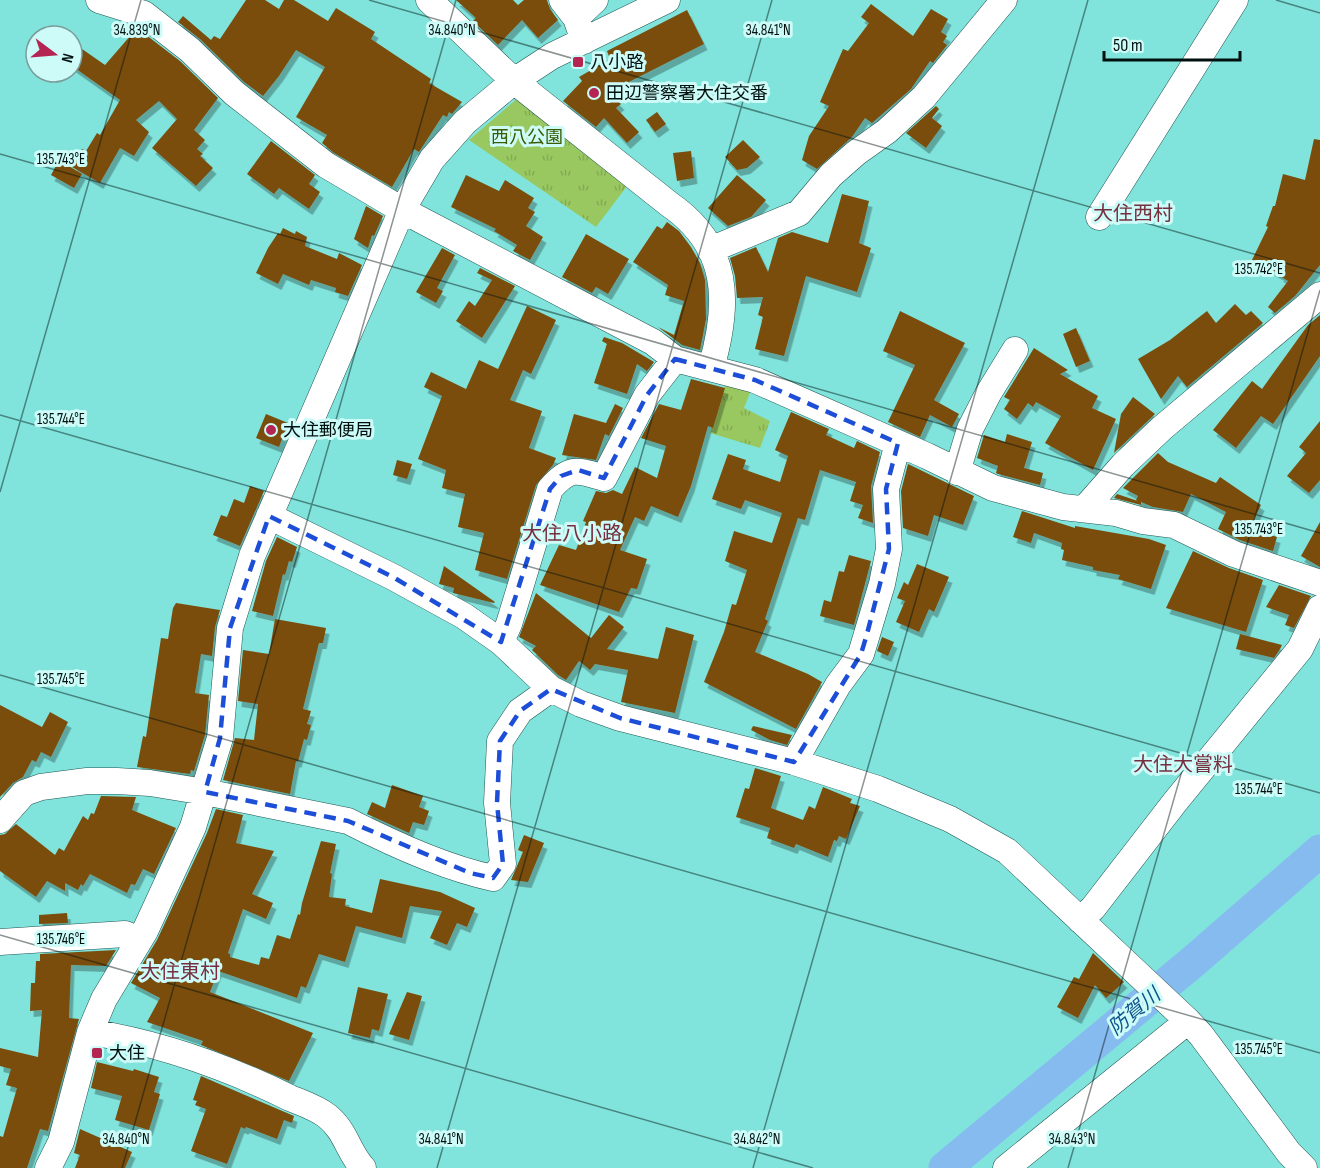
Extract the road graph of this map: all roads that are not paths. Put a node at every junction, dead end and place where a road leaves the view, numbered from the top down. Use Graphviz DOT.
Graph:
graph roads {
  1 [pos="99,0"];
  2 [pos="429,0"];
  3 [pos="595,0"];
  4 [pos="668,0"];
  5 [pos="1004,0"];
  6 [pos="1235,0"];
  7 [pos="574,20"];
  8 [pos="514,81"];
  9 [pos="402,210"];
  10 [pos="1099,217"];
  11 [pos="710,250"];
  12 [pos="1320,296"];
  13 [pos="1015,350"];
  14 [pos="675,359"];
  15 [pos="711,368"];
  16 [pos="898,443"];
  17 [pos="957,472"];
  18 [pos="1085,508"];
  19 [pos="269,516"];
  20 [pos="1320,583"];
  21 [pos="1320,608"];
  22 [pos="501,642"];
  23 [pos="551,689"];
  24 [pos="794,762"];
  25 [pos="205,792"];
  26 [pos="0,820"];
  27 [pos="1080,920"];
  28 [pos="139,940"];
  29 [pos="0,942"];
  30 [pos="1188,1020"];
  31 [pos="90,1032"];
  32 [pos="48,1168"];
  33 [pos="363,1168"];
  34 [pos="1006,1168"];
  35 [pos="1304,1168"];
  1 -- 9 [label="street"];
  2 -- 8 [label="street"];
  3 -- 7 [label="street"];
  4 -- 7 [label="street"];
  5 -- 11 [label="street"];
  6 -- 10 [label="street"];
  7 -- 8 [label="street"];
  8 -- 9 [label="street"];
  8 -- 11 [label="street"];
  9 -- 14 [label="street"];
  9 -- 19 [label="street"];
  11 -- 15 [label="street"];
  12 -- 18 [label="street"];
  13 -- 17 [label="street"];
  14 -- 15 [label="street"];
  14 -- 22 [label="street"];
  15 -- 16 [label="street"];
  16 -- 17 [label="street"];
  16 -- 24 [label="street"];
  17 -- 18 [label="street"];
  18 -- 20 [label="street"];
  19 -- 22 [label="street"];
  19 -- 25 [label="street"];
  21 -- 27 [label="street"];
  22 -- 23 [label="street"];
  23 -- 24 [label="street"];
  23 -- 25 [label="street"];
  24 -- 27 [label="street"];
  25 -- 26 [label="street"];
  25 -- 28 [label="street"];
  27 -- 30 [label="street"];
  28 -- 29 [label="street"];
  28 -- 31 [label="street"];
  30 -- 34 [label="street"];
  30 -- 35 [label="street"];
  31 -- 32 [label="street"];
  31 -- 33 [label="street"];
}
